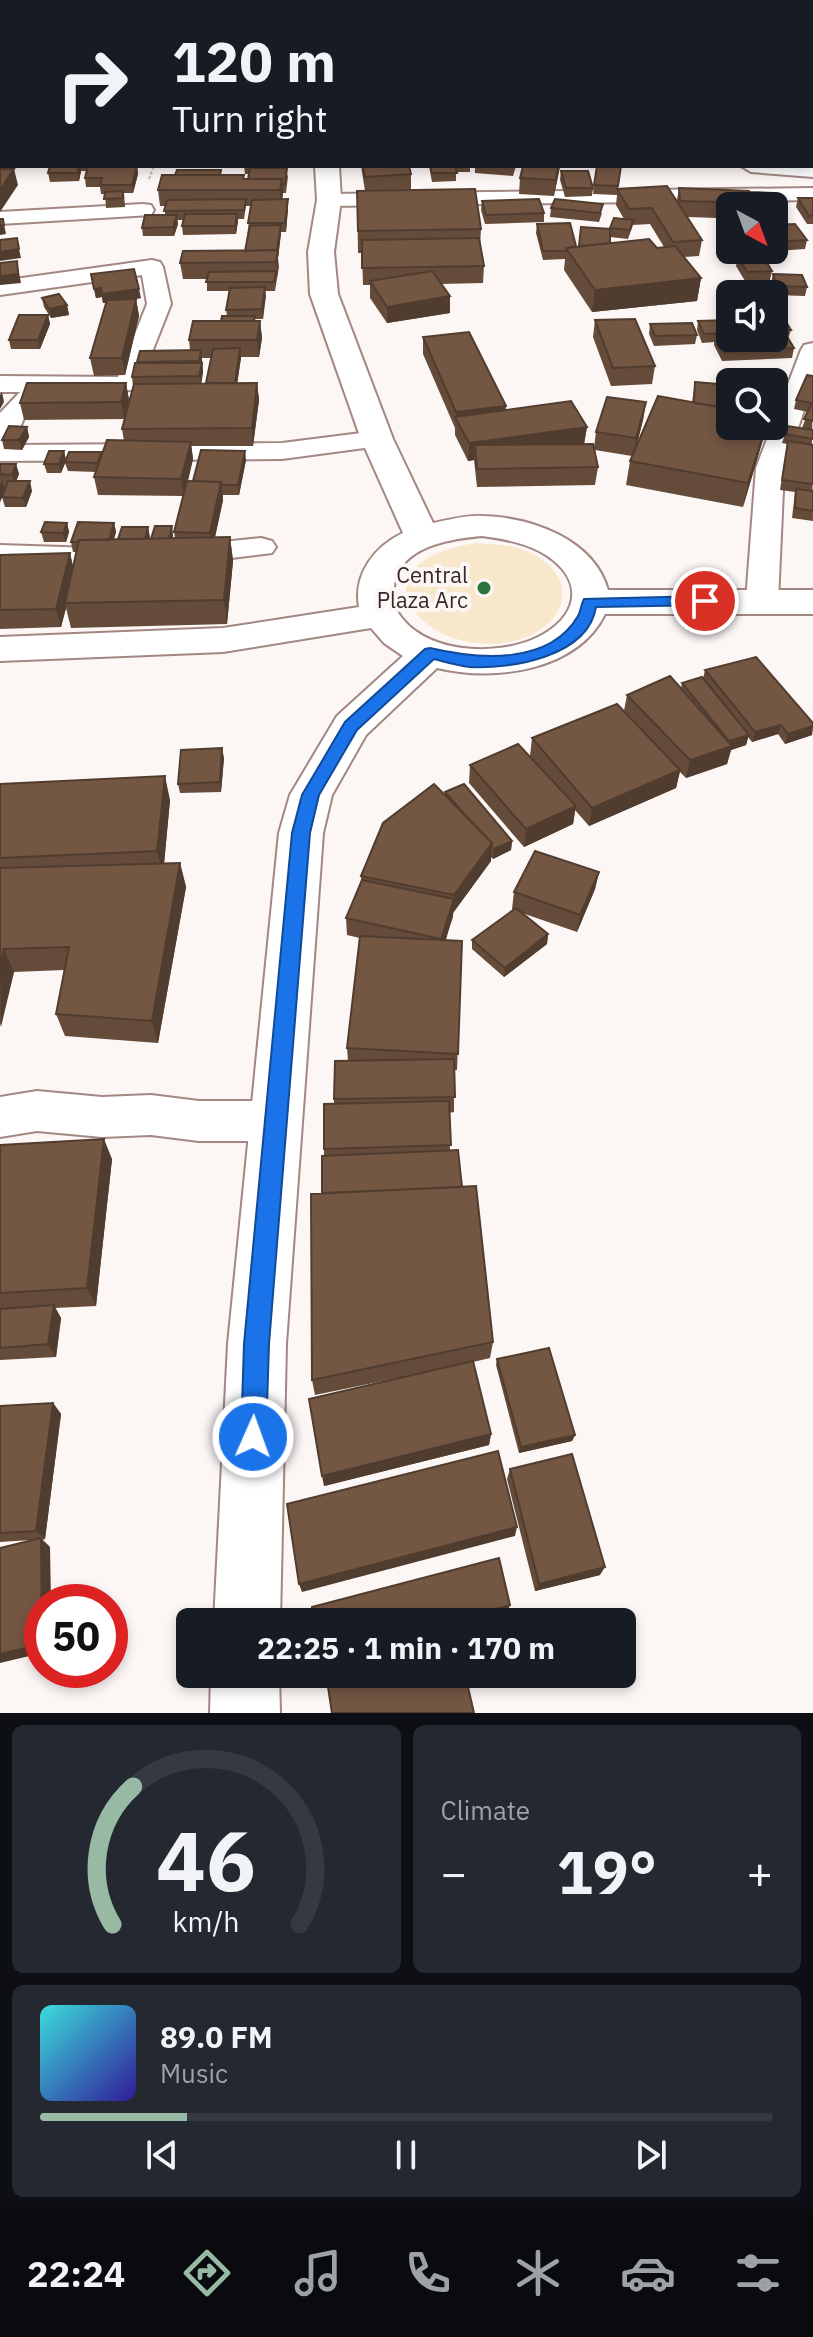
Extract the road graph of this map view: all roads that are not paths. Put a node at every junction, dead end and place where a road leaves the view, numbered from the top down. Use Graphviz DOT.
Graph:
graph roads {
  1 [pos="327,168"];
  2 [pos="776,168"];
  3 [pos="813,171"];
  4 [pos="813,194"];
  5 [pos="329,200"];
  6 [pos="143,210"];
  7 [pos="0,218"];
  8 [pos="0,288"];
  9 [pos="813,350"];
  10 [pos="0,384"];
  11 [pos="41,385"];
  12 [pos="377,439"];
  13 [pos="0,443"];
  14 [pos="0,453"];
  15 [pos="422,537"];
  16 [pos="261,547"];
  17 [pos="0,554"];
  18 [pos="762,601"];
  19 [pos="589,602"];
  20 [pos="813,602"];
  21 [pos="381,615"];
  22 [pos="0,649"];
  23 [pos="430,653"];
  24 [pos="0,1117"];
  25 [pos="275,1121"];
  26 [pos="248,1608"];
  27 [pos="245,1688"];
  28 [pos="245,1713"];
  1 -- 5 [label="main road"];
  2 -- 3 [label="street"];
  4 -- 5 [label="street"];
  5 -- 12 [label="main road"];
  6 -- 7 [label="street"];
  8 -- 11 [label="street"];
  9 -- 18 [label="street"];
  10 -- 11 [label="street"];
  11 -- 13 [label="street"];
  12 -- 14 [label="street"];
  12 -- 15 [label="main road"];
  15 -- 19 [label="main road"];
  15 -- 21 [label="main road"];
  16 -- 17 [label="street"];
  18 -- 19 [label="main road"];
  18 -- 20 [label="main road"];
  19 -- 23 [label="main road"];
  21 -- 22 [label="main road"];
  21 -- 23 [label="main road"];
  23 -- 25 [label="main road"];
  24 -- 25 [label="street"];
  25 -- 26 [label="main road"];
  27 -- 28 [label="main road"];
}
